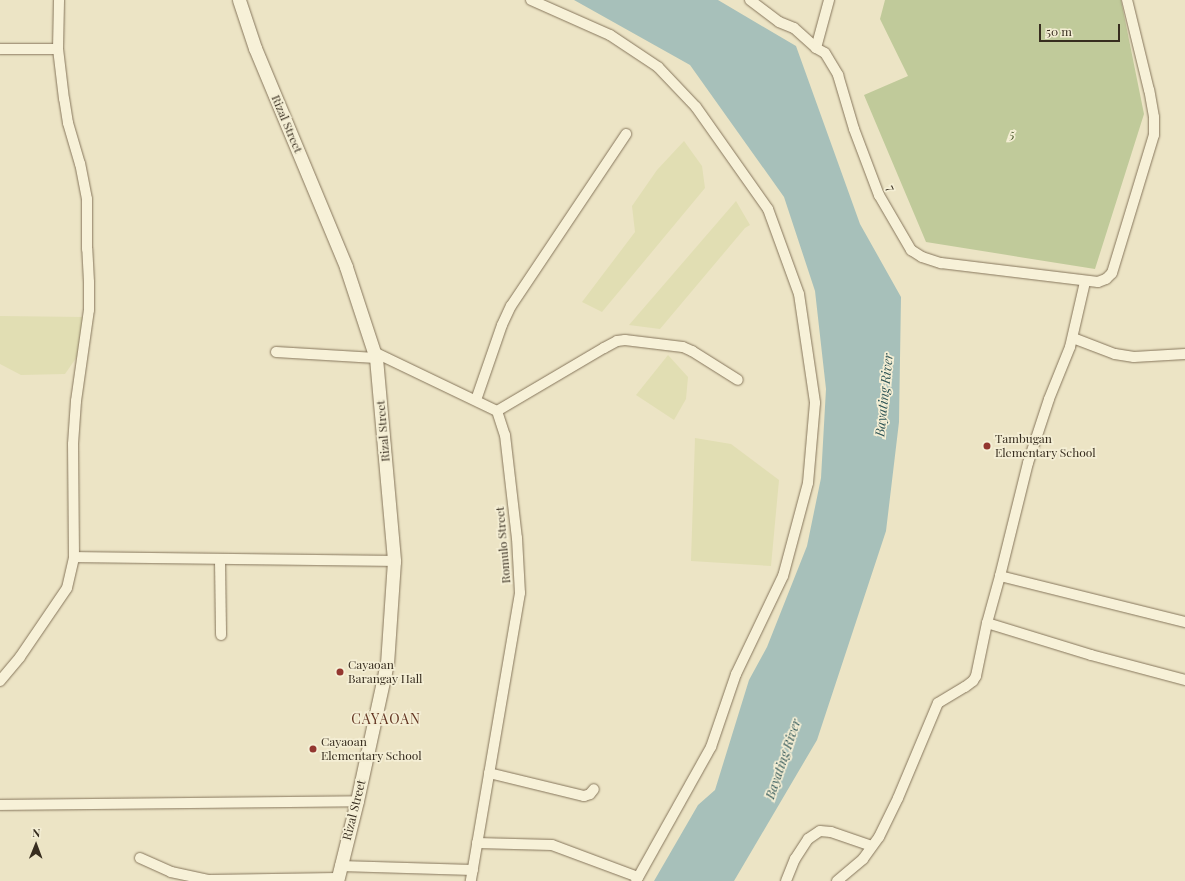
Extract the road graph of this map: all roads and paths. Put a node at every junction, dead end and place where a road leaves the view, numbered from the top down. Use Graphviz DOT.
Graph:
graph roads {
  1 [pos="59,0"];
  2 [pos="239,0"];
  3 [pos="531,0"];
  4 [pos="750,0"];
  5 [pos="829,0"];
  6 [pos="1127,0"];
  7 [pos="816,48"];
  8 [pos="0,49"];
  9 [pos="58,49"];
  10 [pos="626,134"];
  11 [pos="1085,282"];
  12 [pos="1073,338"];
  13 [pos="276,352"];
  14 [pos="1185,354"];
  15 [pos="376,356"];
  16 [pos="738,380"];
  17 [pos="476,400"];
  18 [pos="497,411"];
  19 [pos="74,557"];
  20 [pos="220,560"];
  21 [pos="394,561"];
  22 [pos="1000,576"];
  23 [pos="986,622"];
  24 [pos="1185,622"];
  25 [pos="221,635"];
  26 [pos="1185,680"];
  27 [pos="0,681"];
  28 [pos="489,773"];
  29 [pos="594,789"];
  30 [pos="357,801"];
  31 [pos="0,805"];
  32 [pos="477,843"];
  33 [pos="872,846"];
  34 [pos="140,858"];
  35 [pos="473,870"];
  36 [pos="338,875"];
  37 [pos="637,879"];
  38 [pos="472,881"];
  39 [pos="786,881"];
  40 [pos="837,881"];
  1 -- 9 [label="street"];
  2 -- 15 [label="street, Rizal Street"];
  3 -- 37 [label="street"];
  4 -- 7 [label="street, 7"];
  5 -- 7 [label="street"];
  6 -- 11 [label="street, 7"];
  7 -- 11 [label="street, 7"];
  8 -- 9 [label="street"];
  9 -- 19 [label="street"];
  10 -- 17 [label="street"];
  11 -- 12 [label="street"];
  12 -- 14 [label="street"];
  12 -- 22 [label="street"];
  13 -- 15 [label="street"];
  15 -- 17 [label="street"];
  15 -- 21 [label="street, Rizal Street"];
  16 -- 18 [label="street"];
  17 -- 18 [label="street"];
  18 -- 28 [label="street, Romulo Street"];
  19 -- 20 [label="street"];
  19 -- 27 [label="street"];
  20 -- 21 [label="street"];
  20 -- 25 [label="street"];
  21 -- 30 [label="street, Rizal Street"];
  22 -- 23 [label="street"];
  22 -- 24 [label="street"];
  23 -- 26 [label="street"];
  23 -- 33 [label="street"];
  28 -- 29 [label="street"];
  28 -- 32 [label="street, Romulo Street"];
  30 -- 31 [label="street"];
  30 -- 36 [label="street, Rizal Street"];
  32 -- 35 [label="street, Romulo Street"];
  32 -- 37 [label="street"];
  33 -- 39 [label="street"];
  33 -- 40 [label="street"];
  34 -- 36 [label="street"];
  35 -- 36 [label="street"];
  35 -- 38 [label="street, Romulo Street"];
}
